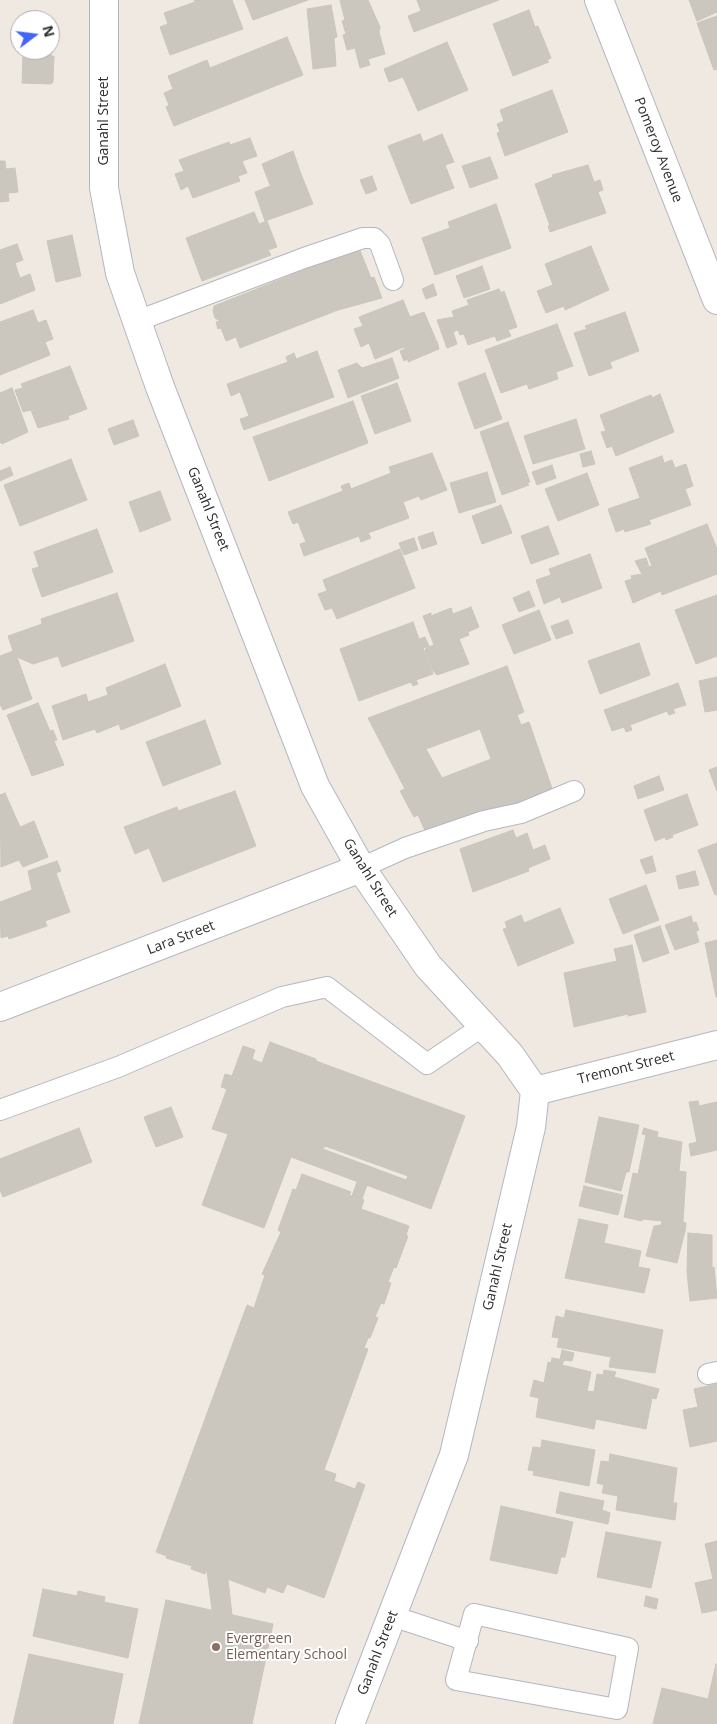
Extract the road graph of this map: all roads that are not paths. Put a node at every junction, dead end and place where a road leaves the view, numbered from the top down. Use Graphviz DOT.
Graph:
graph roads {
  1 [pos="104,0"];
  2 [pos="599,0"];
  3 [pos="394,280"];
  4 [pos="717,300"];
  5 [pos="137,321"];
  6 [pos="574,790"];
  7 [pos="361,868"];
  8 [pos="0,1007"];
  9 [pos="483,1026"];
  10 [pos="717,1045"];
  11 [pos="535,1091"];
  12 [pos="0,1110"];
  13 [pos="392,1616"];
  14 [pos="468,1641"];
  15 [pos="350,1724"];
  1 -- 5 [label="street, Ganahl Street"];
  2 -- 4 [label="street, Pomeroy Avenue"];
  3 -- 5 [label="lane"];
  5 -- 7 [label="street, Ganahl Street"];
  6 -- 7 [label="lane"];
  7 -- 8 [label="street, Lara Street"];
  7 -- 9 [label="street, Ganahl Street"];
  9 -- 11 [label="street, Ganahl Street"];
  9 -- 12 [label="lane"];
  10 -- 11 [label="street, Tremont Street"];
  11 -- 13 [label="street, Ganahl Street"];
  13 -- 14 [label="lane"];
  13 -- 15 [label="street, Ganahl Street"];
  14 -- 14 [label="lane"];
}
